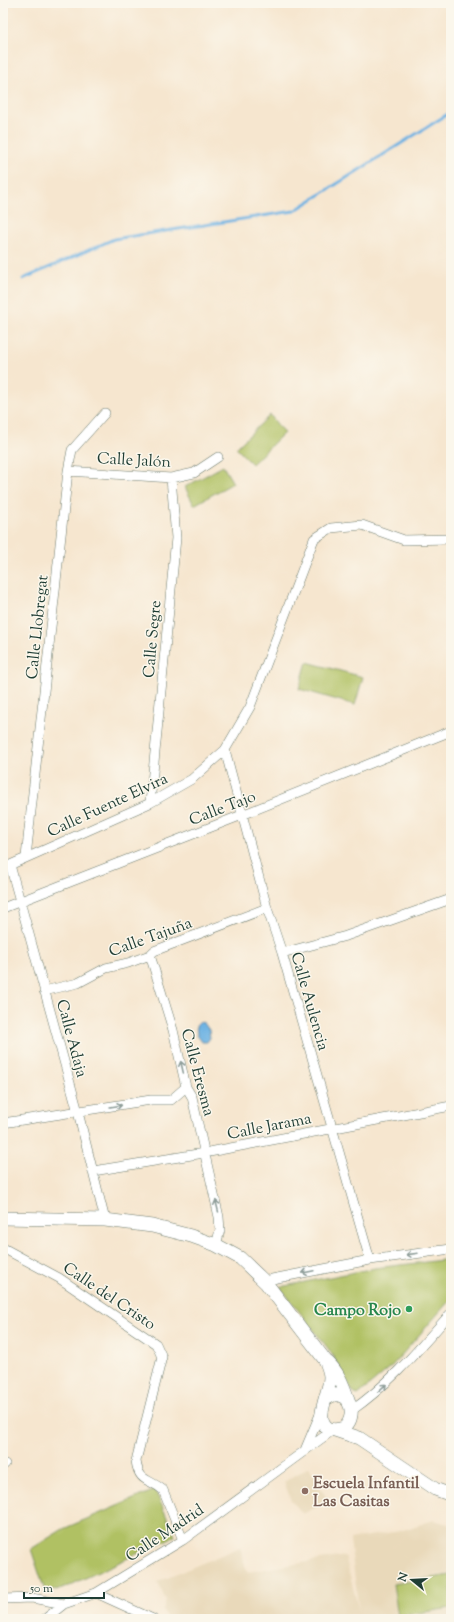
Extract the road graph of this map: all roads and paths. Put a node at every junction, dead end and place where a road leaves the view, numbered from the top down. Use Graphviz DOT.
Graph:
graph roads {
  1 [pos="105,413"];
  2 [pos="218,457"];
  3 [pos="68,471"];
  4 [pos="171,478"];
  5 [pos="451,539"];
  6 [pos="451,731"];
  7 [pos="225,750"];
  8 [pos="150,803"];
  9 [pos="242,815"];
  10 [pos="26,857"];
  11 [pos="7,866"];
  12 [pos="451,899"];
  13 [pos="20,902"];
  14 [pos="3,908"];
  15 [pos="267,908"];
  16 [pos="282,953"];
  17 [pos="150,955"];
  18 [pos="44,991"];
  19 [pos="186,1087"];
  20 [pos="451,1106"];
  21 [pos="78,1112"];
  22 [pos="3,1122"];
  23 [pos="332,1128"];
  24 [pos="204,1153"];
  25 [pos="93,1171"];
  26 [pos="3,1218"];
  27 [pos="105,1220"];
  28 [pos="216,1245"];
  29 [pos="3,1248"];
  30 [pos="451,1249"];
  31 [pos="370,1260"];
  32 [pos="266,1283"];
  33 [pos="450,1317"];
  34 [pos="325,1360"];
  35 [pos="324,1405"];
  36 [pos="351,1411"];
  37 [pos="334,1430"];
  38 [pos="359,1438"];
  39 [pos="305,1451"];
  40 [pos="451,1495"];
  41 [pos="183,1540"];
  42 [pos="96,1594"];
  43 [pos="3,1599"];
  44 [pos="64,1604"];
  45 [pos="45,1619"];
  46 [pos="154,1619"];
  1 -- 3 [label="street, Calle Llobregat"];
  2 -- 4 [label="street, Calle Jalón"];
  3 -- 4 [label="street, Calle Jalón"];
  3 -- 10 [label="street, Calle Llobregat"];
  4 -- 8 [label="street, Calle Segre"];
  5 -- 7 [label="street, Calle Fuente Elvira"];
  6 -- 9 [label="street, Calle Tajo"];
  7 -- 8 [label="street, Calle Fuente Elvira"];
  7 -- 9 [label="street, Calle Aulencia"];
  8 -- 10 [label="street, Calle Fuente Elvira"];
  9 -- 13 [label="street, Calle Tajo"];
  9 -- 15 [label="street, Calle Aulencia"];
  10 -- 11 [label="street, Calle Fuente Elvira"];
  11 -- 13 [label="street, Calle Adaja"];
  12 -- 16 [label="street"];
  13 -- 14 [label="street, Calle Tajo"];
  13 -- 18 [label="street, Calle Adaja"];
  15 -- 16 [label="street, Calle Aulencia"];
  15 -- 17 [label="street, Calle Tajuña"];
  16 -- 23 [label="street, Calle Aulencia"];
  17 -- 18 [label="street, Calle Tajuña"];
  19 -- 17 [label="street, Calle Eresma, one-way"];
  18 -- 21 [label="street, Calle Adaja"];
  21 -- 19 [label="street, one-way"];
  19 -- 24 [label="street, Calle Eresma"];
  20 -- 23 [label="street, Calle Jarama"];
  21 -- 22 [label="street"];
  21 -- 25 [label="street, Calle Adaja"];
  23 -- 24 [label="street, Calle Jarama"];
  23 -- 31 [label="street, Calle Aulencia"];
  24 -- 25 [label="street, Calle Jarama"];
  28 -- 24 [label="street, Calle Eresma, one-way"];
  25 -- 27 [label="street, Calle Adaja"];
  26 -- 27 [label="street"];
  27 -- 28 [label="street"];
  28 -- 32 [label="street"];
  29 -- 41 [label="street, Calle del Cristo"];
  30 -- 31 [label="street, one-way"];
  31 -- 32 [label="street, one-way"];
  32 -- 34 [label="street"];
  36 -- 33 [label="street, one-way"];
  34 -- 35 [label="street"];
  34 -- 36 [label="street"];
  35 -- 36 [label="street"];
  35 -- 37 [label="street"];
  35 -- 39 [label="street"];
  36 -- 37 [label="street"];
  36 -- 38 [label="street"];
  37 -- 38 [label="street"];
  37 -- 39 [label="street, Calle Madrid"];
  38 -- 40 [label="street"];
  39 -- 41 [label="street, Calle Madrid"];
  41 -- 42 [label="street, Calle Madrid"];
  42 -- 44 [label="street, Calle Madrid"];
  42 -- 46 [label="street"];
  43 -- 44 [label="street, Calle Madrid"];
  44 -- 45 [label="street"];
}
